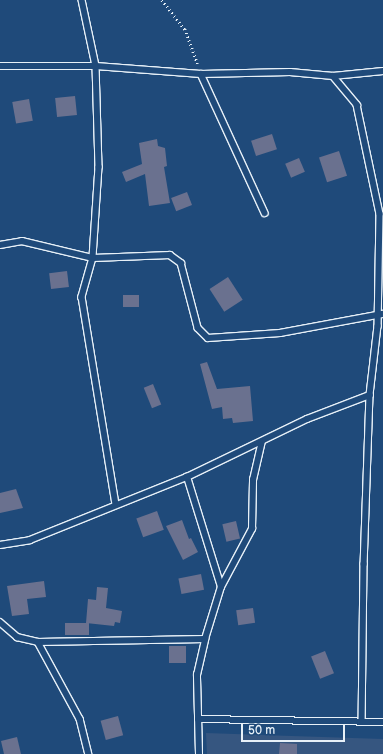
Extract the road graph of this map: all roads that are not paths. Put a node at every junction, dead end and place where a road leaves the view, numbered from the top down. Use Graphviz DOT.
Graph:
graph roads {
  1 [pos="82,0"];
  2 [pos="0,66"];
  3 [pos="96,66"];
  4 [pos="383,71"];
  5 [pos="201,74"];
  6 [pos="333,76"];
  7 [pos="265,214"];
  8 [pos="0,245"];
  9 [pos="93,258"];
  10 [pos="380,314"];
  11 [pos="370,396"];
  12 [pos="262,442"];
  13 [pos="187,477"];
  14 [pos="116,504"];
  15 [pos="0,545"];
  16 [pos="221,587"];
  17 [pos="0,622"];
  18 [pos="204,639"];
  19 [pos="38,642"];
  20 [pos="198,719"];
  21 [pos="362,720"];
  22 [pos="383,722"];
  23 [pos="89,754"];
  24 [pos="199,754"];
  1 -- 3 [label="lane"];
  2 -- 3 [label="lane"];
  3 -- 5 [label="lane"];
  3 -- 9 [label="lane"];
  4 -- 6 [label="lane"];
  5 -- 6 [label="lane"];
  5 -- 7 [label="lane"];
  6 -- 10 [label="lane"];
  8 -- 9 [label="lane"];
  9 -- 10 [label="lane"];
  9 -- 14 [label="lane"];
  10 -- 11 [label="lane"];
  11 -- 12 [label="lane"];
  11 -- 21 [label="lane"];
  12 -- 13 [label="lane"];
  12 -- 16 [label="lane"];
  13 -- 14 [label="lane"];
  13 -- 16 [label="lane"];
  14 -- 15 [label="lane"];
  16 -- 18 [label="lane"];
  17 -- 19 [label="lane"];
  18 -- 19 [label="lane"];
  18 -- 20 [label="lane"];
  19 -- 23 [label="lane"];
  20 -- 21 [label="lane"];
  20 -- 24 [label="lane"];
  21 -- 22 [label="lane"];
}
